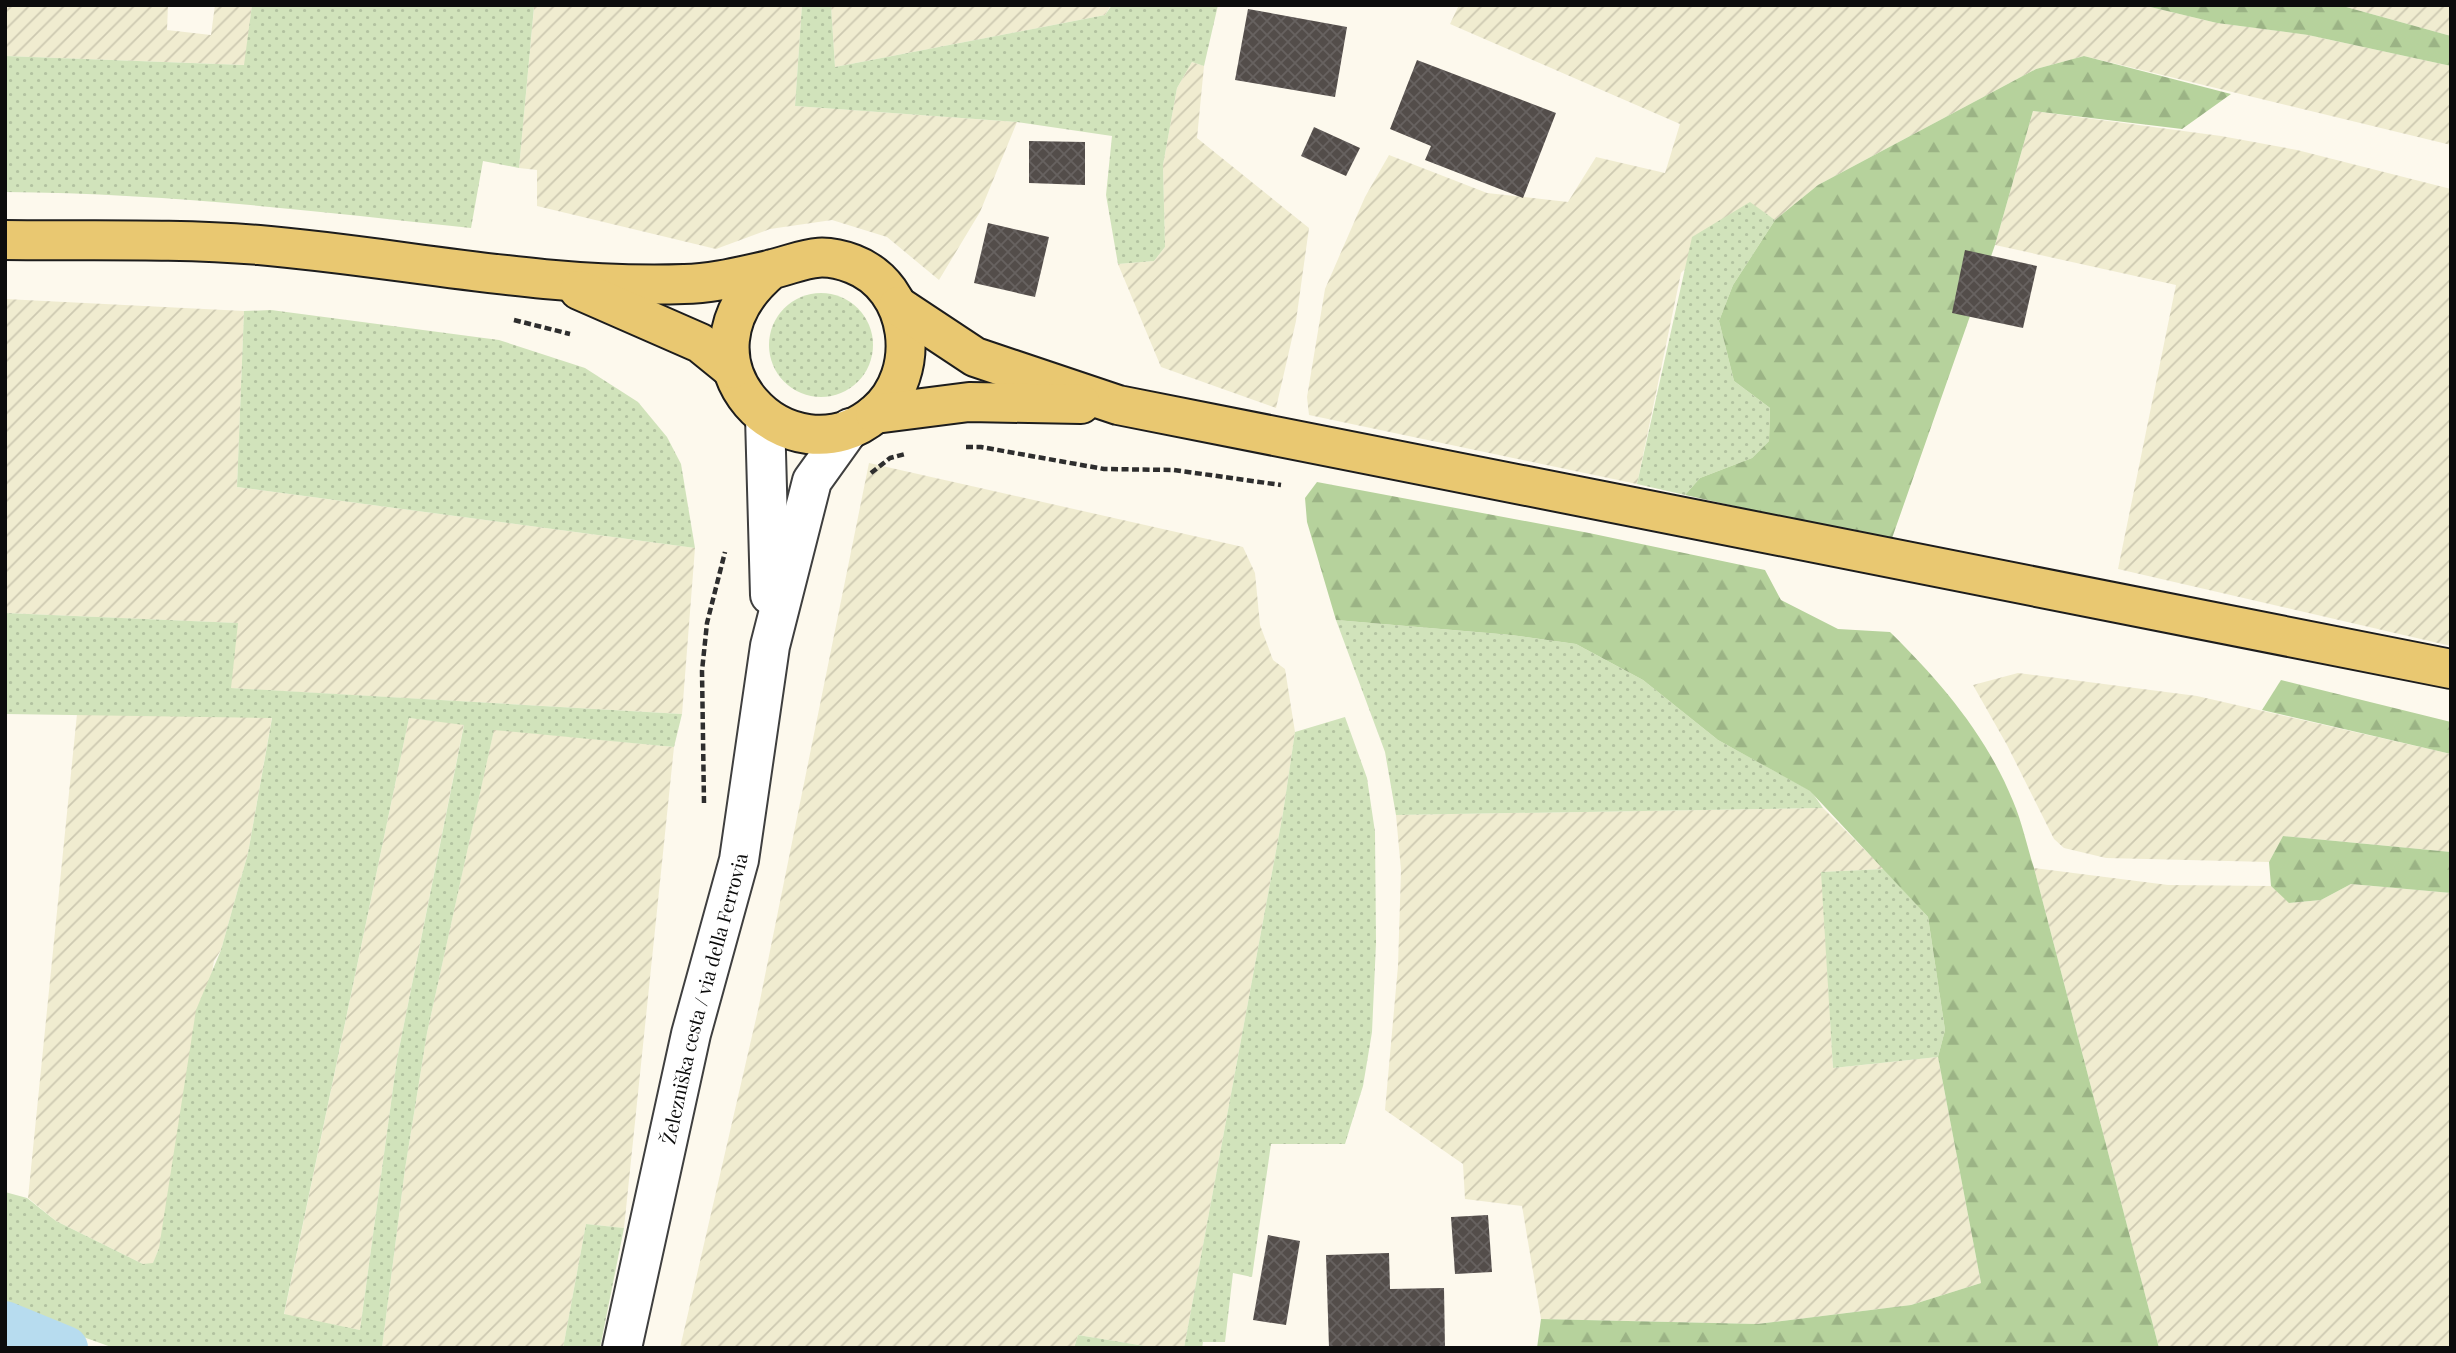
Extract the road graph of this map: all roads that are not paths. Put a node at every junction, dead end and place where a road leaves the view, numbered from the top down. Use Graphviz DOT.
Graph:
graph roads {
  1 [pos="5,240"];
  2 [pos="772,269"];
  3 [pos="561,282"];
  4 [pos="898,306"];
  5 [pos="732,369"];
  6 [pos="1118,405"];
  7 [pos="765,417"];
  8 [pos="863,421"];
  9 [pos="771,646"];
  10 [pos="2451,668"];
  11 [pos="622,1348"];
  1 -- 3 [label="main road"];
  2 -- 3 [label="main road"];
  2 -- 4 [label="main road"];
  2 -- 5 [label="main road"];
  3 -- 5 [label="main road"];
  4 -- 6 [label="main road"];
  4 -- 8 [label="main road"];
  5 -- 7 [label="main road"];
  6 -- 8 [label="main road"];
  6 -- 10 [label="main road"];
  7 -- 8 [label="main road"];
  7 -- 9 [label="street, Železniška cesta / via della Ferrovia"];
  8 -- 9 [label="street, Železniška cesta / via della Ferrovia"];
  9 -- 11 [label="street, Železniška cesta / via della Ferrovia"];
}
